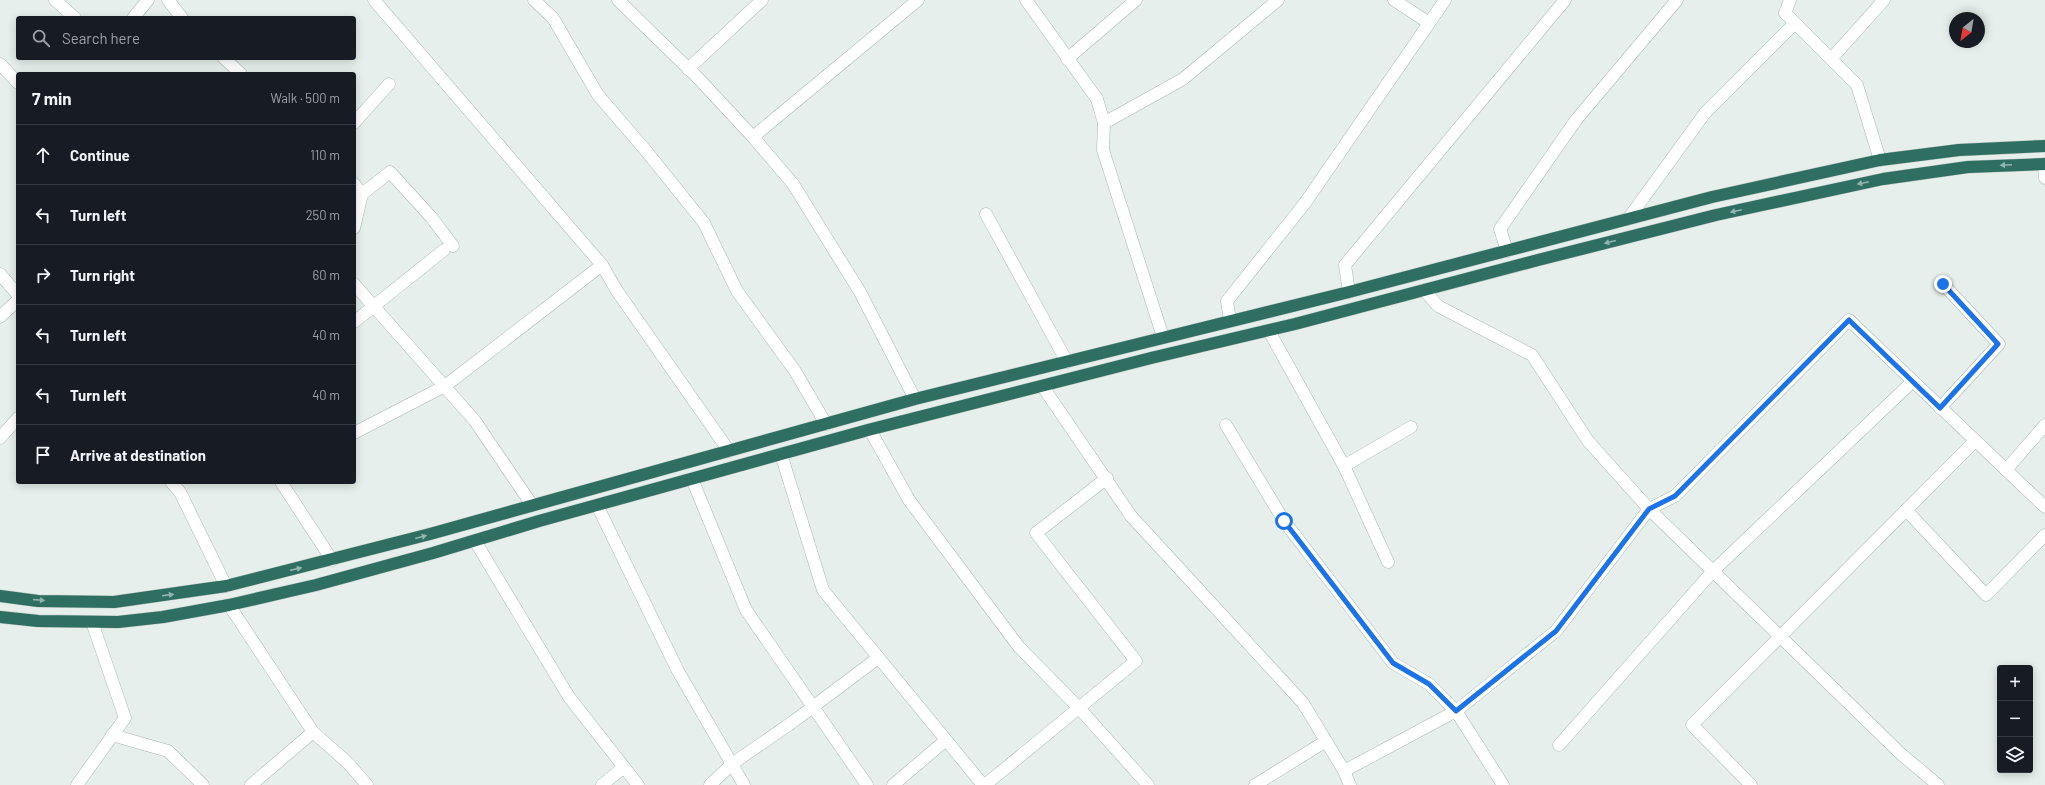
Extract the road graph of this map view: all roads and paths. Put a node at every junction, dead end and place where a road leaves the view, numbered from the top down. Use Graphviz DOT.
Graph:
graph roads {
  1 [pos="55,0"];
  2 [pos="148,0"];
  3 [pos="168,0"];
  4 [pos="374,0"];
  5 [pos="534,0"];
  6 [pos="618,0"];
  7 [pos="762,0"];
  8 [pos="918,0"];
  9 [pos="1026,0"];
  10 [pos="1136,0"];
  11 [pos="1278,0"];
  12 [pos="1394,0"];
  13 [pos="1445,0"];
  14 [pos="1565,0"];
  15 [pos="1678,0"];
  16 [pos="1790,0"];
  17 [pos="1884,0"];
  18 [pos="73,16"];
  19 [pos="135,16"];
  20 [pos="180,16"];
  21 [pos="1429,23"];
  22 [pos="1795,23"];
  23 [pos="1067,58"];
  24 [pos="1831,59"];
  25 [pos="226,60"];
  26 [pos="0,64"];
  27 [pos="688,69"];
  28 [pos="239,72"];
  29 [pos="16,81"];
  30 [pos="389,84"];
  31 [pos="356,121"];
  32 [pos="1104,123"];
  33 [pos="753,137"];
  34 [pos="2045,146"];
  35 [pos="1880,160"];
  36 [pos="2045,164"];
  37 [pos="2045,178"];
  38 [pos="1883,179"];
  39 [pos="358,189"];
  40 [pos="356,208"];
  41 [pos="986,214"];
  42 [pos="1628,219"];
  43 [pos="1507,251"];
  44 [pos="602,265"];
  45 [pos="1513,266"];
  46 [pos="0,274"];
  47 [pos="1943,284"];
  48 [pos="356,286"];
  49 [pos="1424,290"];
  50 [pos="1349,292"];
  51 [pos="16,294"];
  52 [pos="16,302"];
  53 [pos="373,306"];
  54 [pos="1354,309"];
  55 [pos="0,317"];
  56 [pos="356,320"];
  57 [pos="1230,321"];
  58 [pos="1269,330"];
  59 [pos="1163,338"];
  60 [pos="1167,355"];
  61 [pos="1067,362"];
  62 [pos="1913,381"];
  63 [pos="445,386"];
  64 [pos="1043,387"];
  65 [pos="915,399"];
  66 [pos="1940,408"];
  67 [pos="16,420"];
  68 [pos="826,424"];
  69 [pos="1226,425"];
  70 [pos="2045,425"];
  71 [pos="1411,427"];
  72 [pos="870,430"];
  73 [pos="356,432"];
  74 [pos="0,438"];
  75 [pos="776,438"];
  76 [pos="1975,441"];
  77 [pos="730,451"];
  78 [pos="781,454"];
  79 [pos="1344,466"];
  80 [pos="2006,470"];
  81 [pos="1106,478"];
  82 [pos="692,479"];
  83 [pos="173,484"];
  84 [pos="282,484"];
  85 [pos="591,489"];
  86 [pos="532,505"];
  87 [pos="596,505"];
  88 [pos="2045,507"];
  89 [pos="1649,509"];
  90 [pos="1906,510"];
  91 [pos="539,521"];
  92 [pos="2045,535"];
  93 [pos="474,541"];
  94 [pos="332,560"];
  95 [pos="1388,562"];
  96 [pos="1714,571"];
  97 [pos="226,586"];
  98 [pos="0,596"];
  99 [pos="90,602"];
  100 [pos="229,605"];
  101 [pos="0,617"];
  102 [pos="92,622"];
  103 [pos="1780,636"];
  104 [pos="878,658"];
  105 [pos="813,707"];
  106 [pos="1079,708"];
  107 [pos="1456,711"];
  108 [pos="313,732"];
  109 [pos="112,735"];
  110 [pos="946,740"];
  111 [pos="1326,741"];
  112 [pos="1559,745"];
  113 [pos="732,764"];
  114 [pos="624,767"];
  115 [pos="1344,771"];
  116 [pos="77,785"];
  117 [pos="203,785"];
  118 [pos="251,785"];
  119 [pos="367,785"];
  120 [pos="602,785"];
  121 [pos="638,785"];
  122 [pos="710,785"];
  123 [pos="744,785"];
  124 [pos="867,785"];
  125 [pos="893,785"];
  126 [pos="984,785"];
  127 [pos="1148,785"];
  128 [pos="1255,785"];
  129 [pos="1350,785"];
  130 [pos="1504,785"];
  131 [pos="1751,785"];
  132 [pos="1938,785"];
  1 -- 18 [label="street"];
  2 -- 19 [label="street"];
  3 -- 20 [label="street"];
  4 -- 44 [label="street"];
  5 -- 68 [label="street"];
  6 -- 27 [label="street"];
  7 -- 27 [label="street"];
  8 -- 33 [label="street"];
  9 -- 23 [label="street"];
  10 -- 23 [label="street"];
  11 -- 32 [label="street"];
  12 -- 21 [label="street"];
  13 -- 21 [label="street"];
  14 -- 50 [label="street"];
  15 -- 43 [label="street"];
  16 -- 22 [label="street"];
  17 -- 24 [label="street"];
  21 -- 57 [label="street"];
  22 -- 24 [label="street"];
  22 -- 42 [label="street"];
  23 -- 32 [label="street"];
  24 -- 35 [label="street"];
  25 -- 28 [label="street"];
  26 -- 29 [label="street"];
  27 -- 33 [label="street"];
  30 -- 31 [label="street"];
  32 -- 59 [label="street"];
  33 -- 65 [label="street"];
  34 -- 35 [label="highway"];
  35 -- 38 [label="highway"];
  35 -- 42 [label="highway"];
  36 -- 37 [label="street"];
  36 -- 38 [label="highway, one-way"];
  38 -- 45 [label="highway, one-way"];
  39 -- 40 [label="street"];
  39 -- 53 [label="street"];
  41 -- 61 [label="street"];
  42 -- 43 [label="highway"];
  43 -- 45 [label="highway"];
  43 -- 50 [label="highway"];
  44 -- 63 [label="street"];
  44 -- 77 [label="street"];
  45 -- 49 [label="highway"];
  46 -- 51 [label="street"];
  47 -- 66 [label="street"];
  48 -- 53 [label="street"];
  49 -- 54 [label="highway"];
  49 -- 89 [label="street"];
  50 -- 54 [label="highway"];
  50 -- 57 [label="highway"];
  52 -- 55 [label="street"];
  53 -- 56 [label="street"];
  53 -- 63 [label="street"];
  54 -- 58 [label="highway"];
  57 -- 59 [label="highway"];
  58 -- 60 [label="highway"];
  58 -- 79 [label="street"];
  59 -- 60 [label="highway"];
  59 -- 61 [label="highway"];
  60 -- 64 [label="highway"];
  61 -- 65 [label="highway"];
  62 -- 66 [label="street"];
  62 -- 89 [label="street"];
  62 -- 96 [label="street"];
  63 -- 73 [label="street"];
  63 -- 86 [label="street"];
  64 -- 72 [label="highway"];
  64 -- 81 [label="street"];
  65 -- 68 [label="highway"];
  66 -- 76 [label="street"];
  67 -- 74 [label="street"];
  68 -- 75 [label="highway"];
  69 -- 107 [label="street"];
  70 -- 80 [label="street"];
  71 -- 79 [label="street"];
  72 -- 78 [label="highway"];
  72 -- 106 [label="street"];
  75 -- 77 [label="highway"];
  75 -- 78 [label="highway"];
  76 -- 80 [label="street"];
  76 -- 90 [label="street"];
  77 -- 85 [label="highway"];
  78 -- 82 [label="highway"];
  78 -- 104 [label="street"];
  79 -- 95 [label="street"];
  80 -- 88 [label="street"];
  81 -- 106 [label="street"];
  81 -- 111 [label="street"];
  82 -- 87 [label="highway"];
  82 -- 105 [label="street"];
  83 -- 97 [label="street"];
  84 -- 94 [label="street"];
  85 -- 86 [label="highway"];
  85 -- 87 [label="highway"];
  86 -- 91 [label="highway"];
  94 -- 86 [label="highway, one-way"];
  87 -- 91 [label="highway"];
  87 -- 113 [label="street"];
  89 -- 96 [label="street"];
  89 -- 107 [label="street"];
  90 -- 92 [label="street"];
  90 -- 103 [label="street"];
  91 -- 93 [label="highway"];
  93 -- 100 [label="highway"];
  93 -- 114 [label="street"];
  97 -- 94 [label="highway, one-way"];
  96 -- 103 [label="street"];
  96 -- 112 [label="street"];
  99 -- 97 [label="highway, one-way"];
  97 -- 100 [label="highway"];
  98 -- 99 [label="highway, one-way"];
  99 -- 102 [label="highway"];
  100 -- 102 [label="highway"];
  100 -- 108 [label="street"];
  101 -- 102 [label="highway"];
  102 -- 109 [label="street"];
  103 -- 131 [label="street"];
  103 -- 132 [label="street"];
  104 -- 105 [label="street"];
  104 -- 110 [label="street"];
  105 -- 113 [label="street"];
  105 -- 124 [label="street"];
  106 -- 126 [label="street"];
  106 -- 127 [label="street"];
  107 -- 115 [label="street"];
  107 -- 130 [label="street"];
  108 -- 118 [label="street"];
  108 -- 119 [label="street"];
  109 -- 116 [label="street"];
  109 -- 117 [label="street"];
  110 -- 125 [label="street"];
  110 -- 126 [label="street"];
  111 -- 115 [label="street"];
  111 -- 128 [label="street"];
  113 -- 122 [label="street"];
  113 -- 123 [label="street"];
  114 -- 120 [label="street"];
  114 -- 121 [label="street"];
  115 -- 129 [label="street"];
}
